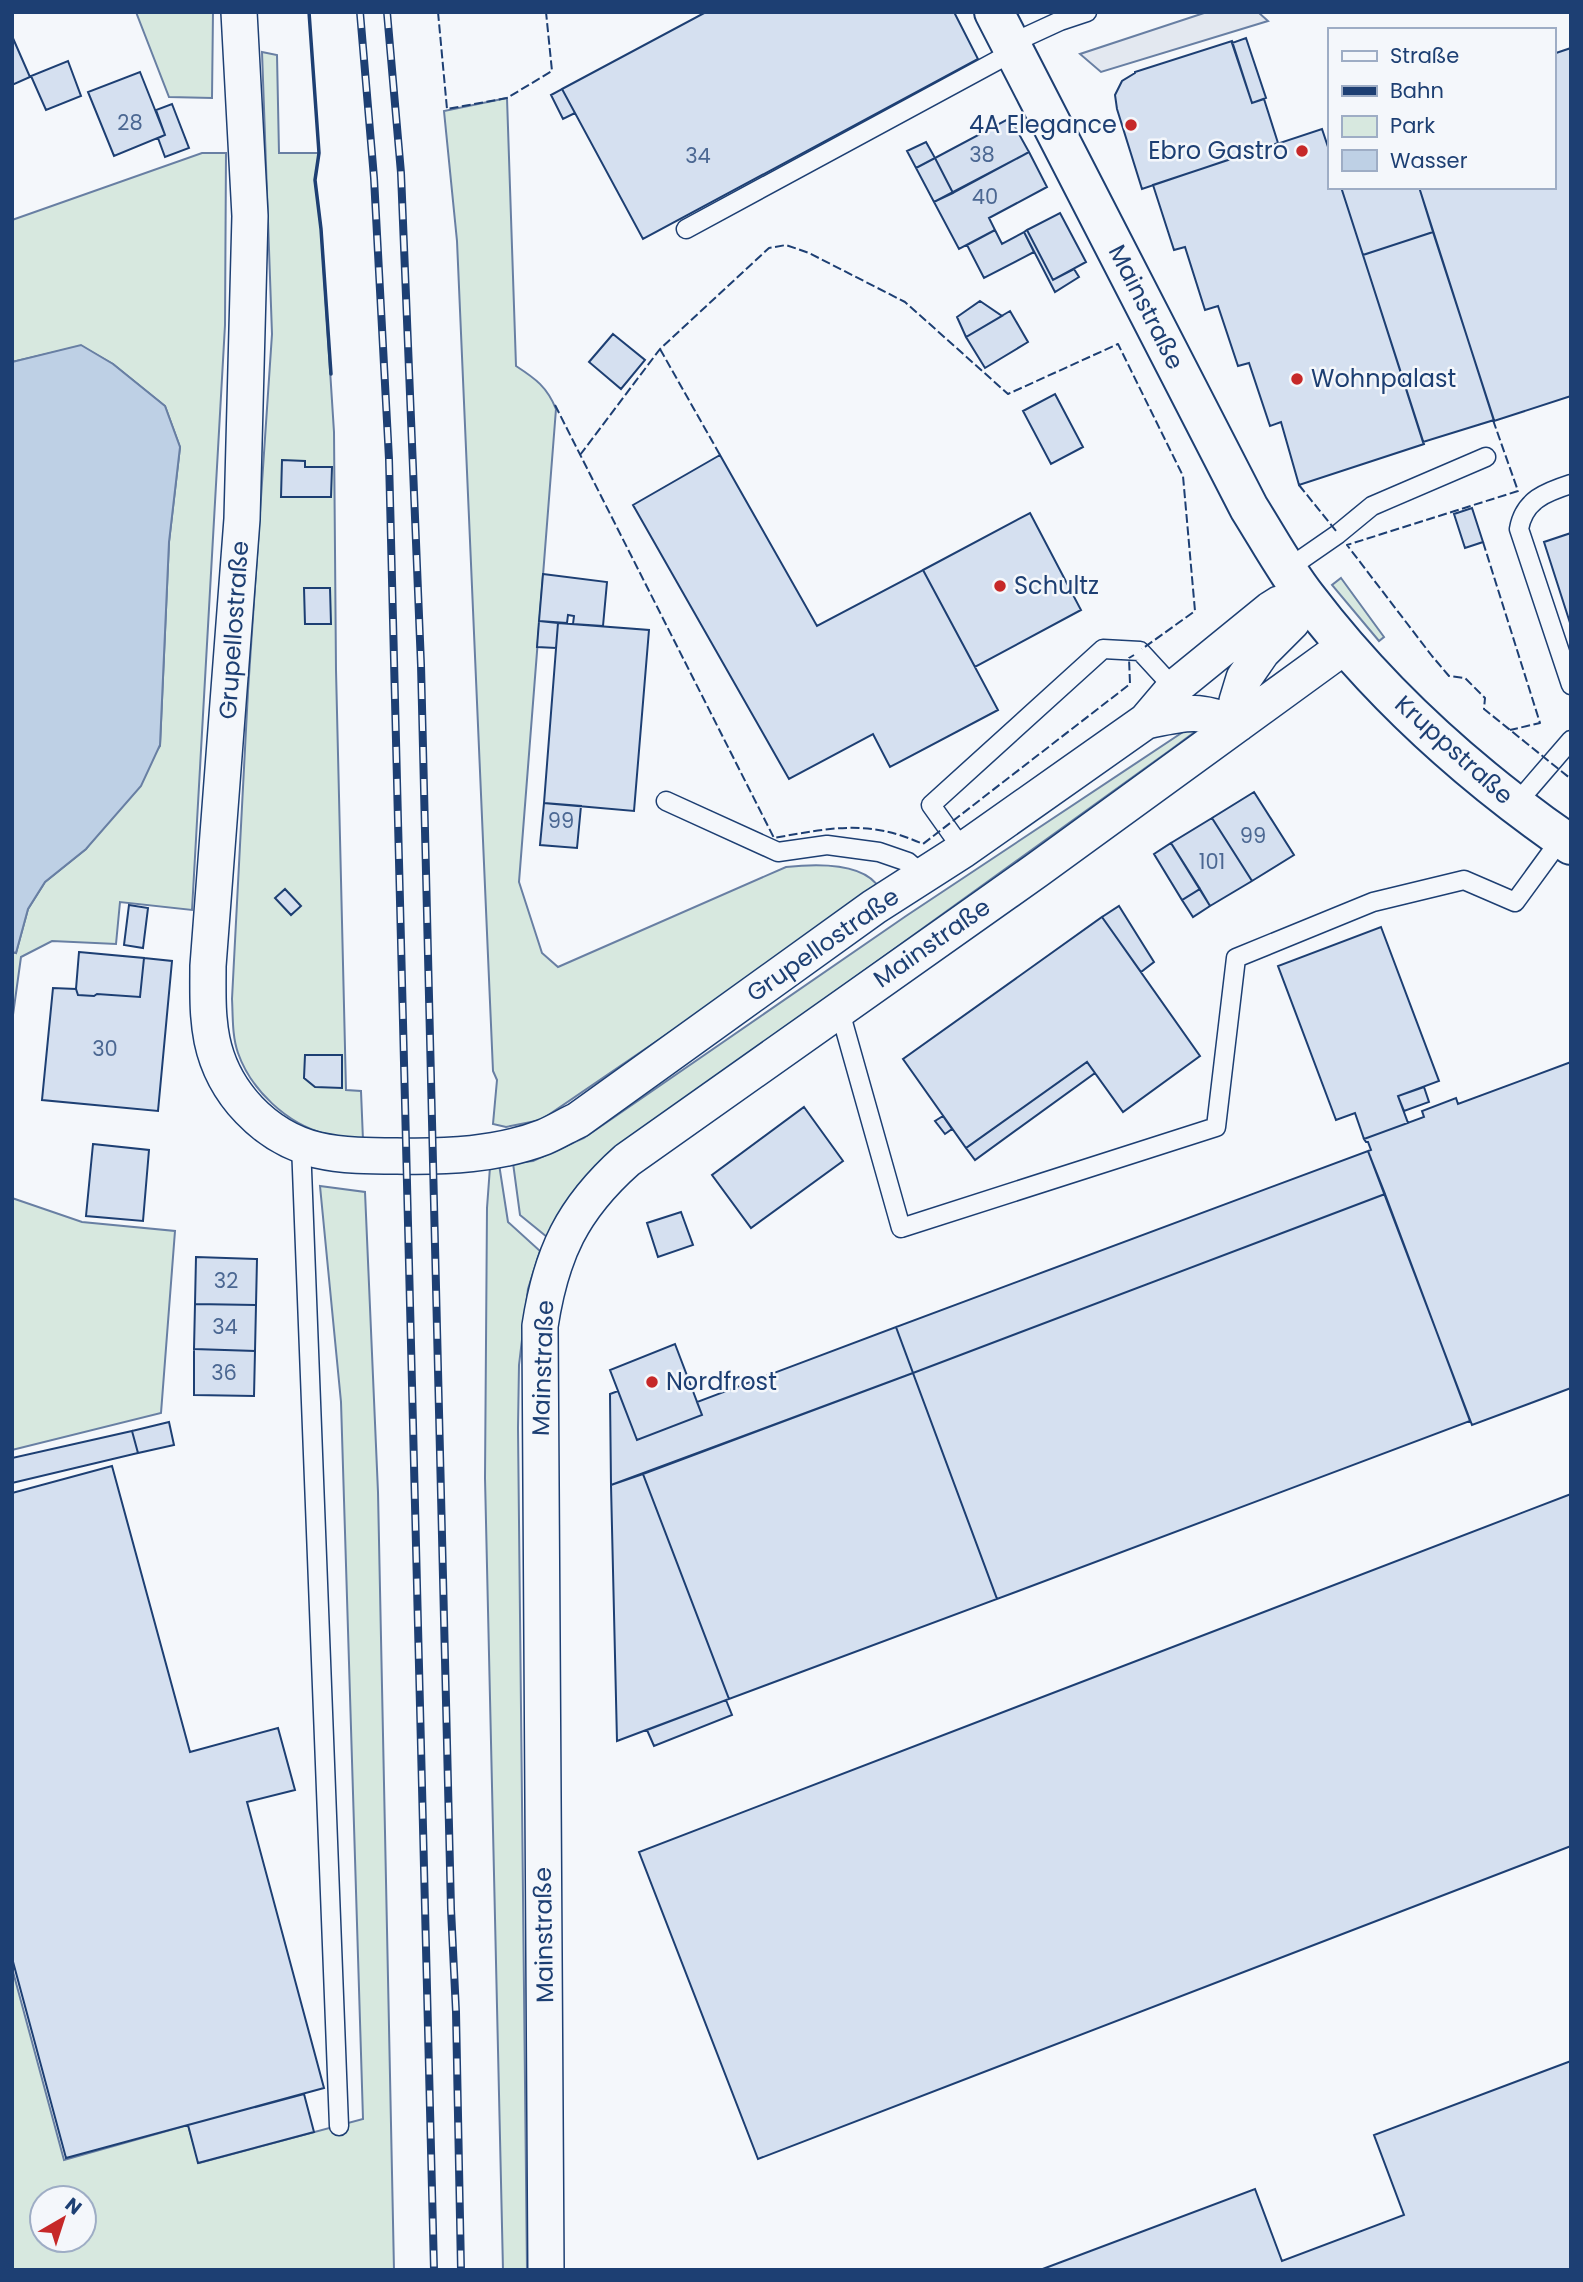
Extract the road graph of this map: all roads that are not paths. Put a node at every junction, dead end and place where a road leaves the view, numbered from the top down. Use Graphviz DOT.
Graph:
graph roads {
  1 [pos="239,12"];
  2 [pos="1087,12"];
  3 [pos="1006,36"];
  4 [pos="686,229"];
  5 [pos="1486,457"];
  6 [pos="1571,484"];
  7 [pos="1296,584"];
  8 [pos="1345,646"];
  9 [pos="1571,685"];
  10 [pos="1174,688"];
  11 [pos="1146,721"];
  12 [pos="1238,724"];
  13 [pos="1571,740"];
  14 [pos="666,801"];
  15 [pos="1515,805"];
  16 [pos="1566,842"];
  17 [pos="962,850"];
  18 [pos="923,875"];
  19 [pos="839,1008"];
  20 [pos="301,1144"];
  21 [pos="339,2126"];
  22 [pos="546,2270"];
  1 -- 20 [label="street, Grupellostraße"];
  2 -- 3 [label="lane"];
  3 -- 4 [label="lane"];
  3 -- 7 [label="street, Mainstraße"];
  5 -- 7 [label="lane"];
  6 -- 9 [label="lane"];
  7 -- 8 [label="street, Mainstraße"];
  7 -- 10 [label="street, Grupellostraße"];
  7 -- 12 [label="street"];
  8 -- 12 [label="street, Mainstraße"];
  8 -- 15 [label="street, Kruppstraße"];
  10 -- 11 [label="street, Grupellostraße"];
  10 -- 17 [label="lane"];
  11 -- 12 [label="street, Grupellostraße"];
  11 -- 17 [label="street, Grupellostraße"];
  12 -- 19 [label="street, Mainstraße"];
  13 -- 15 [label="lane"];
  14 -- 18 [label="lane"];
  15 -- 16 [label="street, Kruppstraße"];
  16 -- 19 [label="lane"];
  17 -- 18 [label="street, Grupellostraße"];
  18 -- 20 [label="street, Grupellostraße"];
  19 -- 22 [label="street, Mainstraße"];
  20 -- 21 [label="lane"];
}
